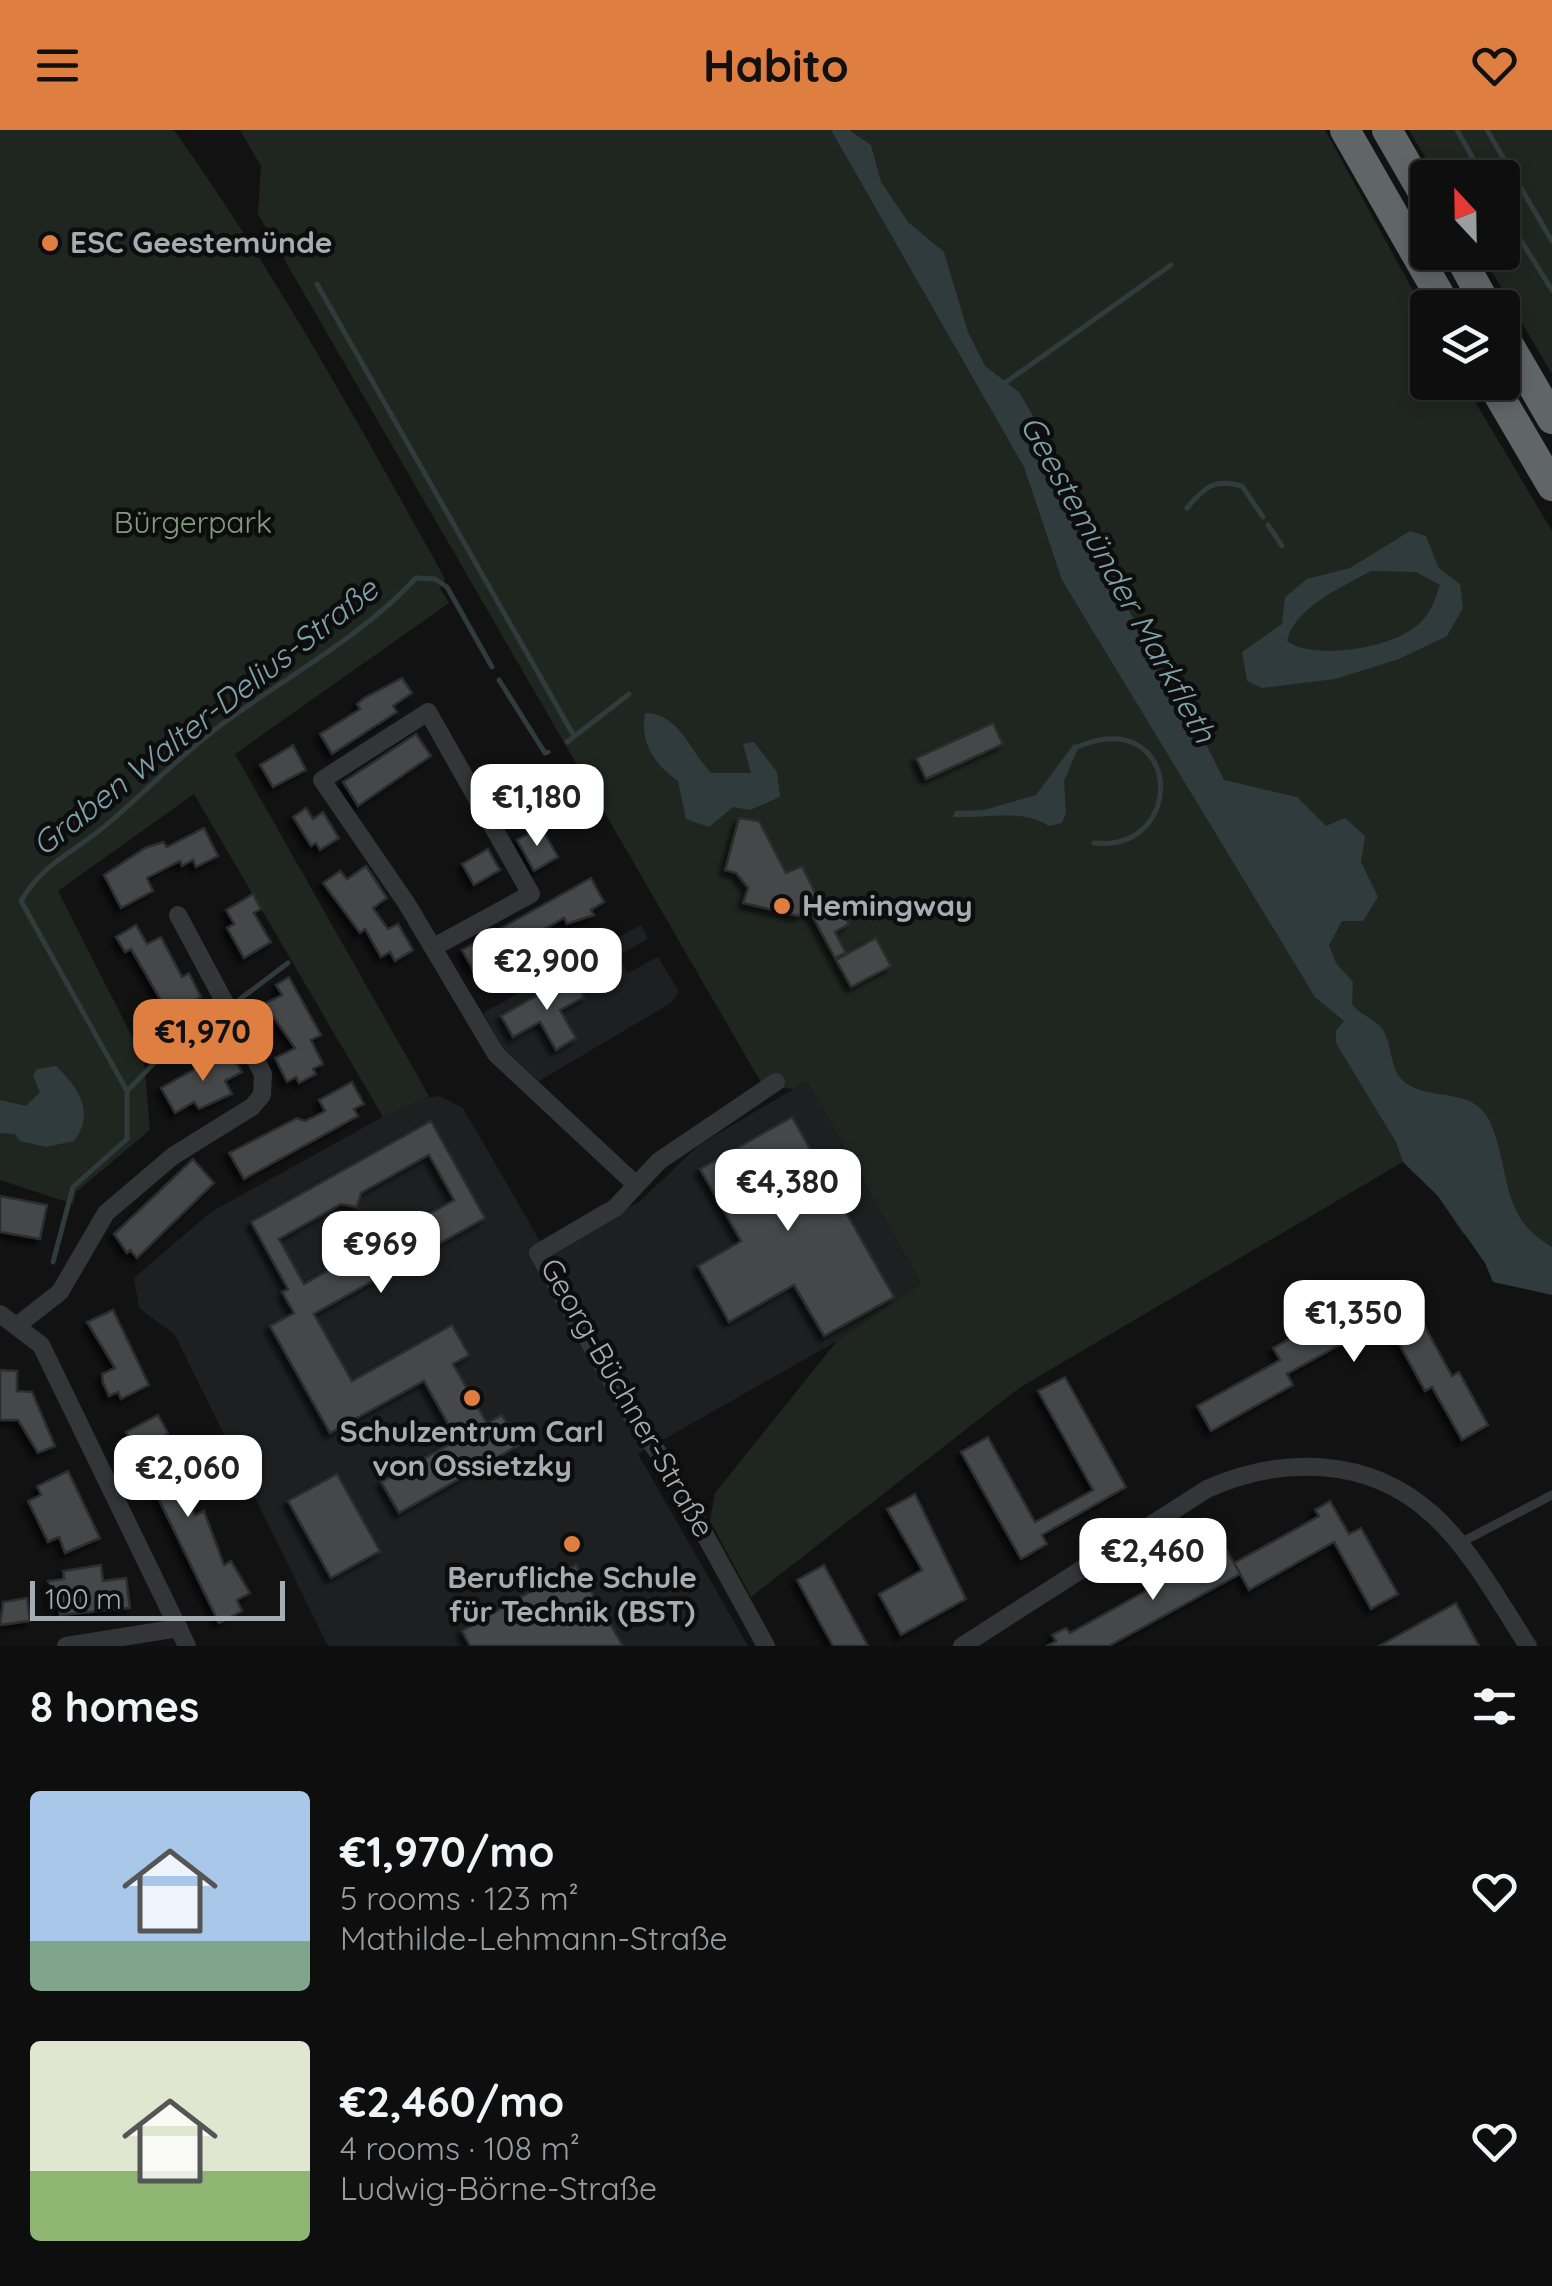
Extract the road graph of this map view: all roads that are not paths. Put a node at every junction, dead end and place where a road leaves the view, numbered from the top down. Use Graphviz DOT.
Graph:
graph roads {
  1 [pos="1345,130"];
  2 [pos="1387,130"];
  3 [pos="1410,170"];
  4 [pos="1437,290"];
  5 [pos="1520,364"];
  6 [pos="1502,400"];
  7 [pos="1552,419"];
  8 [pos="1552,486"];
  9 [pos="178,915"];
  10 [pos="434,947"];
  11 [pos="776,1082"];
  12 [pos="636,1184"];
  13 [pos="0,1314"];
  14 [pos="19,1324"];
  15 [pos="1552,1495"];
  16 [pos="1458,1545"];
  17 [pos="179,1628"];
  18 [pos="66,1646"];
  19 [pos="187,1646"];
  20 [pos="766,1646"];
  21 [pos="962,1646"];
  22 [pos="1528,1646"];
  1 -- 4 [label="highway"];
  2 -- 3 [label="highway"];
  5 -- 7 [label="highway"];
  6 -- 8 [label="highway"];
  9 -- 14 [label="street"];
  10 -- 10 [label="street"];
  10 -- 12 [label="street"];
  11 -- 12 [label="street, Georg-Büchner-Straße"];
  12 -- 20 [label="street, Georg-Büchner-Straße"];
  13 -- 14 [label="street"];
  14 -- 17 [label="street"];
  15 -- 16 [label="lane"];
  16 -- 21 [label="street"];
  16 -- 22 [label="street"];
  17 -- 18 [label="street"];
  17 -- 19 [label="street"];
}
